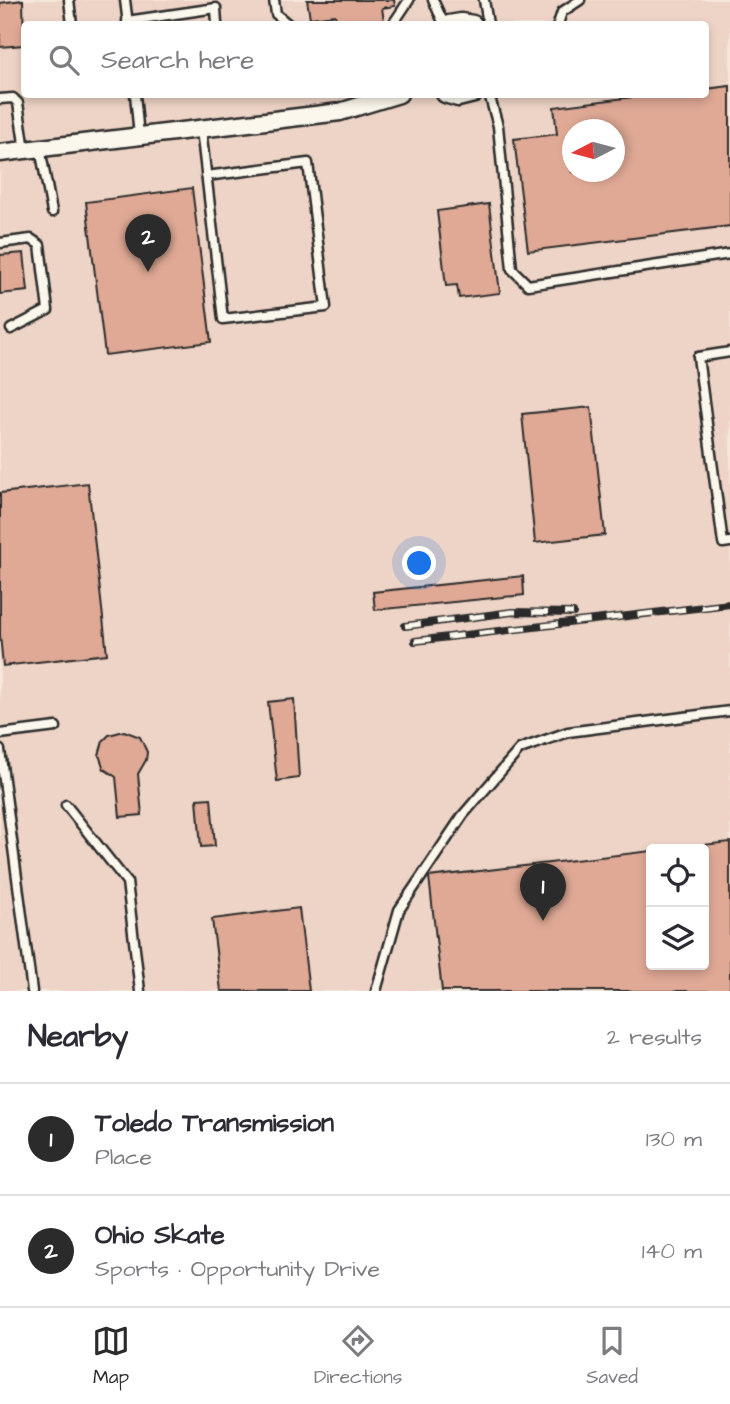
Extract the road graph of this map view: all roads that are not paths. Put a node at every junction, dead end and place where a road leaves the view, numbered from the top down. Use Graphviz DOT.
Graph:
graph roads {
  1 [pos="69,0"];
  2 [pos="125,0"];
  3 [pos="274,0"];
  4 [pos="409,0"];
  5 [pos="433,0"];
  6 [pos="485,0"];
  7 [pos="580,0"];
  8 [pos="72,21"];
  9 [pos="127,21"];
  10 [pos="139,21"];
  11 [pos="217,21"];
  12 [pos="284,21"];
  13 [pos="395,21"];
  14 [pos="443,21"];
  15 [pos="488,21"];
  16 [pos="559,21"];
  17 [pos="135,98"];
  18 [pos="385,98"];
  19 [pos="490,98"];
  20 [pos="0,99"];
  21 [pos="201,129"];
  22 [pos="139,136"];
  23 [pos="32,149"];
  24 [pos="0,153"];
  25 [pos="206,176"];
  26 [pos="52,212"];
  27 [pos="0,243"];
  28 [pos="730,254"];
  29 [pos="11,329"];
  30 [pos="730,352"];
  31 [pos="730,542"];
  32 [pos="730,711"];
  33 [pos="56,727"];
  34 [pos="0,734"];
  35 [pos="0,750"];
  36 [pos="66,805"];
  37 [pos="32,991"];
  38 [pos="139,991"];
  39 [pos="376,991"];
  1 -- 8 [label="lane"];
  2 -- 9 [label="lane"];
  3 -- 12 [label="lane"];
  4 -- 13 [label="lane"];
  5 -- 14 [label="lane"];
  6 -- 15 [label="lane"];
  7 -- 16 [label="lane"];
  10 -- 11 [label="lane"];
  17 -- 22 [label="lane"];
  18 -- 21 [label="street"];
  19 -- 28 [label="lane"];
  20 -- 23 [label="lane"];
  21 -- 22 [label="street"];
  21 -- 25 [label="lane"];
  22 -- 23 [label="street"];
  23 -- 24 [label="street"];
  23 -- 26 [label="lane"];
  25 -- 25 [label="lane"];
  27 -- 29 [label="lane"];
  30 -- 31 [label="lane"];
  32 -- 39 [label="lane"];
  33 -- 34 [label="lane"];
  35 -- 37 [label="lane"];
  36 -- 38 [label="lane"];
}
